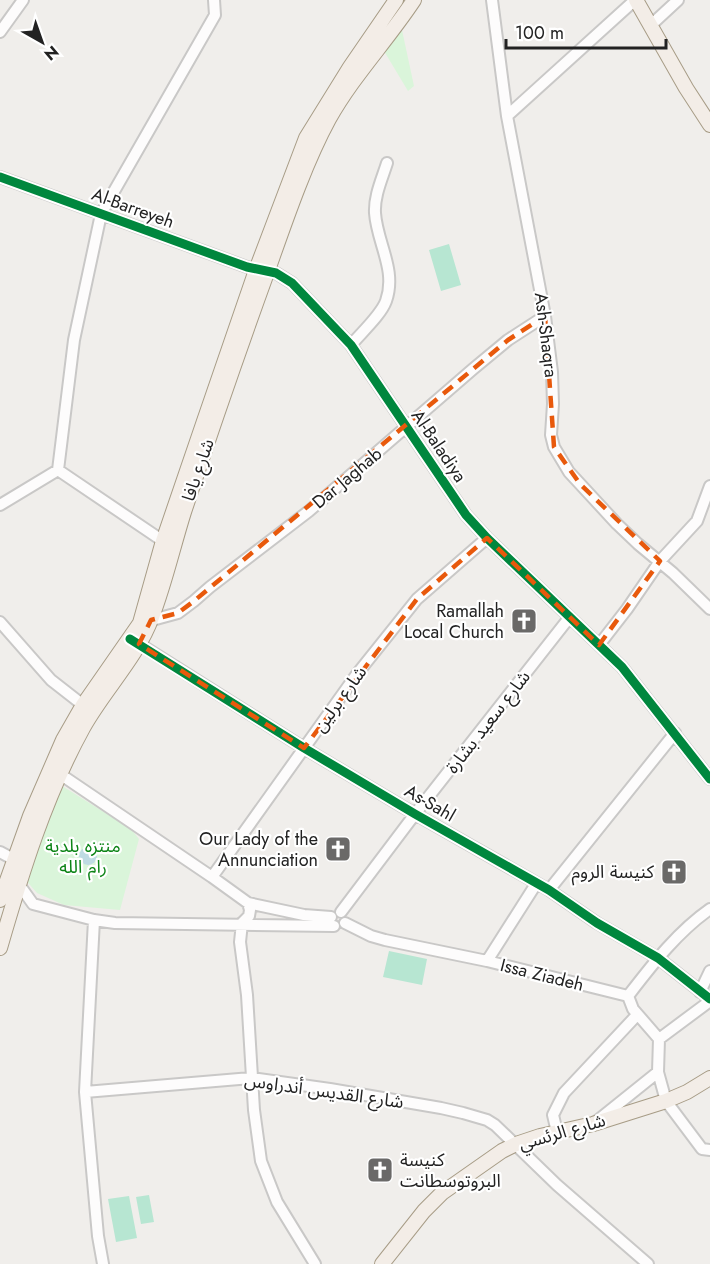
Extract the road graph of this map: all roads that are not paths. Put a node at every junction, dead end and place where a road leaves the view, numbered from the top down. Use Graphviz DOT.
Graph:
graph roads {
  1 [pos="23,0"];
  2 [pos="214,0"];
  3 [pos="396,0"];
  4 [pos="414,0"];
  5 [pos="492,0"];
  6 [pos="636,0"];
  7 [pos="678,0"];
  8 [pos="651,25"];
  9 [pos="0,32"];
  10 [pos="507,116"];
  11 [pos="710,125"];
  12 [pos="387,163"];
  13 [pos="0,177"];
  14 [pos="101,214"];
  15 [pos="262,271"];
  16 [pos="545,316"];
  17 [pos="351,345"];
  18 [pos="406,428"];
  19 [pos="58,470"];
  20 [pos="710,486"];
  21 [pos="0,505"];
  22 [pos="487,538"];
  23 [pos="163,541"];
  24 [pos="660,561"];
  25 [pos="710,609"];
  26 [pos="569,618"];
  27 [pos="0,622"];
  28 [pos="146,622"];
  29 [pos="134,641"];
  30 [pos="598,645"];
  31 [pos="83,705"];
  32 [pos="675,733"];
  33 [pos="304,748"];
  34 [pos="55,771"];
  35 [pos="710,779"];
  36 [pos="415,814"];
  37 [pos="0,852"];
  38 [pos="13,859"];
  39 [pos="212,877"];
  40 [pos="18,883"];
  41 [pos="536,884"];
  42 [pos="549,890"];
  43 [pos="0,900"];
  44 [pos="245,901"];
  45 [pos="33,904"];
  46 [pos="11,909"];
  47 [pos="710,909"];
  48 [pos="94,920"];
  49 [pos="338,920"];
  50 [pos="242,923"];
  51 [pos="0,948"];
  52 [pos="658,958"];
  53 [pos="487,960"];
  54 [pos="710,971"];
  55 [pos="700,992"];
  56 [pos="628,996"];
  57 [pos="710,1000"];
  58 [pos="637,1015"];
  59 [pos="659,1039"];
  60 [pos="658,1072"];
  61 [pos="252,1078"];
  62 [pos="710,1078"];
  63 [pos="85,1092"];
  64 [pos="666,1101"];
  65 [pos="593,1124"];
  66 [pos="557,1132"];
  67 [pos="516,1144"];
  68 [pos="710,1150"];
  69 [pos="102,1264"];
  70 [pos="315,1264"];
  71 [pos="382,1264"];
  72 [pos="648,1264"];
  1 -- 9 [label="street"];
  2 -- 14 [label="street"];
  3 -- 15 [label="main road, شارع يافا"];
  4 -- 15 [label="main road, شارع يافا"];
  5 -- 10 [label="street, Ash-Shaqra"];
  6 -- 8 [label="main road"];
  6 -- 10 [label="street"];
  7 -- 8 [label="street"];
  8 -- 11 [label="main road"];
  10 -- 16 [label="street, Ash-Shaqra"];
  12 -- 17 [label="street"];
  13 -- 14 [label="street, Al-Barreyeh"];
  14 -- 15 [label="street, Al-Barreyeh"];
  14 -- 19 [label="street"];
  15 -- 17 [label="street, Al-Baladiya"];
  15 -- 23 [label="main road, شارع يافا"];
  15 -- 28 [label="main road, شارع يافا"];
  16 -- 18 [label="street, Dar Jaghab"];
  16 -- 24 [label="street, Ash-Shaqra"];
  17 -- 18 [label="street, Al-Baladiya"];
  18 -- 22 [label="street, Al-Baladiya"];
  18 -- 28 [label="street, Dar Jaghab"];
  19 -- 21 [label="street"];
  19 -- 23 [label="street"];
  20 -- 24 [label="street"];
  22 -- 26 [label="street, Al-Baladiya"];
  22 -- 33 [label="street, شارع برلين"];
  23 -- 28 [label="main road, شارع يافا"];
  24 -- 25 [label="street, Ash-Shaqra"];
  24 -- 30 [label="street"];
  26 -- 30 [label="street, Al-Baladiya"];
  26 -- 36 [label="street, شارع سعيد بشارة"];
  27 -- 31 [label="street"];
  28 -- 29 [label="main road, شارع يافا"];
  29 -- 31 [label="main road, شارع يافا"];
  29 -- 33 [label="street, As-Sahl"];
  29 -- 34 [label="main road, شارع يافا"];
  30 -- 32 [label="street"];
  31 -- 34 [label="main road, شارع يافا"];
  32 -- 35 [label="street"];
  32 -- 42 [label="street"];
  33 -- 36 [label="street, As-Sahl"];
  33 -- 39 [label="street, شارع برلين"];
  34 -- 38 [label="main road, شارع يافا"];
  34 -- 39 [label="street"];
  34 -- 40 [label="main road, شارع يافا"];
  36 -- 41 [label="street, As-Sahl"];
  36 -- 49 [label="street, شارع سعيد بشارة"];
  37 -- 38 [label="street"];
  38 -- 40 [label="street"];
  38 -- 43 [label="main road, شارع يافا"];
  39 -- 44 [label="street"];
  40 -- 45 [label="street"];
  40 -- 46 [label="main road, شارع يافا"];
  41 -- 42 [label="street, As-Sahl"];
  41 -- 53 [label="street"];
  42 -- 52 [label="street, As-Sahl"];
  44 -- 49 [label="street"];
  44 -- 50 [label="street"];
  45 -- 46 [label="street"];
  45 -- 48 [label="street, Issa Ziadeh"];
  46 -- 51 [label="main road, شارع يافا"];
  47 -- 52 [label="street"];
  48 -- 50 [label="street, Issa Ziadeh"];
  48 -- 63 [label="street"];
  49 -- 50 [label="street, Issa Ziadeh"];
  49 -- 53 [label="street, Issa Ziadeh"];
  50 -- 61 [label="street"];
  52 -- 55 [label="street, As-Sahl"];
  52 -- 56 [label="street"];
  53 -- 56 [label="street, Issa Ziadeh"];
  54 -- 55 [label="street"];
  55 -- 57 [label="street, As-Sahl"];
  56 -- 58 [label="street"];
  57 -- 59 [label="street"];
  58 -- 59 [label="street"];
  58 -- 66 [label="street"];
  59 -- 60 [label="street"];
  60 -- 64 [label="street"];
  60 -- 65 [label="street"];
  61 -- 63 [label="street, شارع القديس أندراوس"];
  61 -- 67 [label="street, شارع القديس أندراوس"];
  61 -- 70 [label="street"];
  62 -- 64 [label="main road, شارع الرئسي"];
  63 -- 69 [label="street"];
  64 -- 65 [label="main road, شارع الرئسي"];
  64 -- 68 [label="street"];
  65 -- 66 [label="main road, شارع الرئسي"];
  66 -- 67 [label="main road, شارع الرئسي"];
  67 -- 71 [label="main road, شارع الرئسي"];
  67 -- 72 [label="street, شارع القديس أندراوس"];
}
